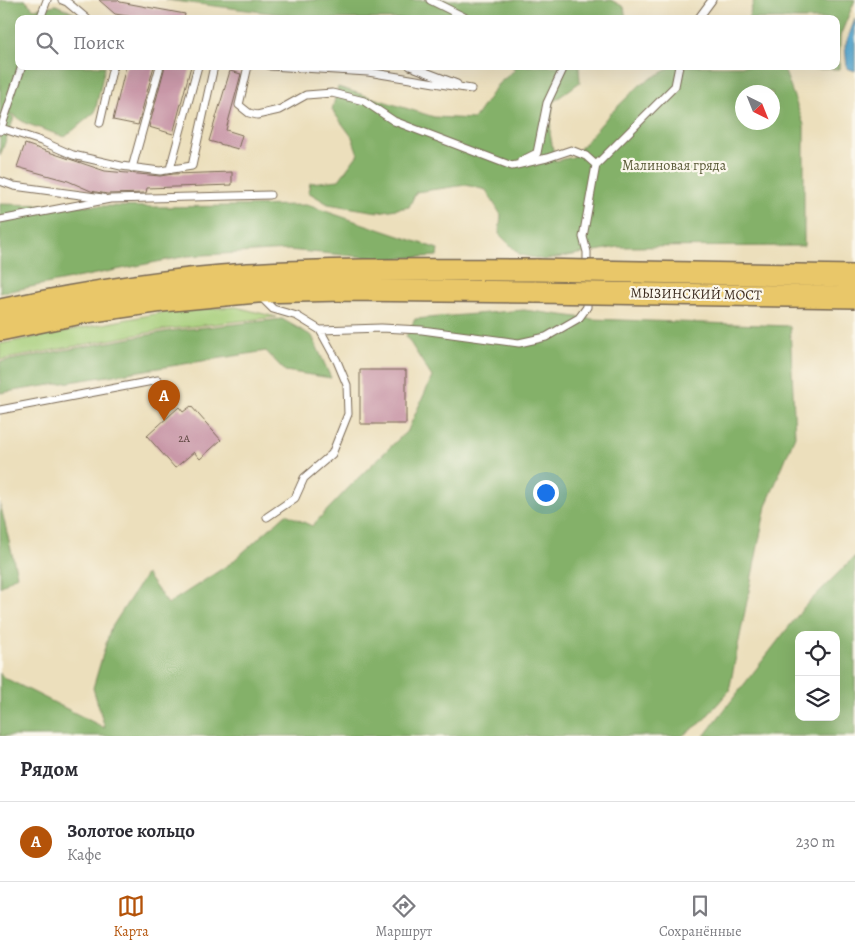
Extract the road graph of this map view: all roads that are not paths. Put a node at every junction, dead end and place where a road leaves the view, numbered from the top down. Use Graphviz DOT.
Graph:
graph roads {
  1 [pos="47,0"];
  2 [pos="62,0"];
  3 [pos="430,0"];
  4 [pos="712,0"];
  5 [pos="41,15"];
  6 [pos="82,15"];
  7 [pos="460,15"];
  8 [pos="701,15"];
  9 [pos="21,70"];
  10 [pos="112,70"];
  11 [pos="159,70"];
  12 [pos="197,70"];
  13 [pos="213,70"];
  14 [pos="247,70"];
  15 [pos="335,70"];
  16 [pos="421,70"];
  17 [pos="564,70"];
  18 [pos="678,70"];
  19 [pos="100,123"];
  20 [pos="1,129"];
  21 [pos="596,165"];
  22 [pos="512,166"];
  23 [pos="132,168"];
  24 [pos="170,169"];
  25 [pos="0,181"];
  26 [pos="270,194"];
  27 [pos="110,199"];
  28 [pos="0,220"];
  29 [pos="855,276"];
  30 [pos="257,292"];
  31 [pos="855,297"];
  32 [pos="0,310"];
  33 [pos="0,330"];
  34 [pos="320,330"];
  35 [pos="158,380"];
  36 [pos="0,410"];
  37 [pos="267,517"];
  1 -- 5 [label="lane"];
  2 -- 6 [label="lane"];
  3 -- 7 [label="lane"];
  4 -- 8 [label="lane"];
  9 -- 20 [label="lane"];
  10 -- 19 [label="lane"];
  11 -- 23 [label="lane"];
  12 -- 24 [label="lane"];
  13 -- 24 [label="lane"];
  14 -- 22 [label="lane"];
  15 -- 16 [label="lane"];
  17 -- 22 [label="lane"];
  18 -- 21 [label="lane"];
  20 -- 23 [label="lane"];
  21 -- 22 [label="lane"];
  21 -- 34 [label="lane"];
  23 -- 24 [label="lane"];
  25 -- 27 [label="lane"];
  26 -- 27 [label="lane"];
  27 -- 28 [label="lane"];
  29 -- 32 [label="main road, МЫЗИНСКИЙ МОСТ, bridge"];
  30 -- 31 [label="main road, МЫЗИНСКИЙ МОСТ, bridge"];
  30 -- 33 [label="main road, МЫЗИНСКИЙ МОСТ"];
  30 -- 34 [label="lane"];
  34 -- 37 [label="lane"];
  35 -- 36 [label="lane"];
}
